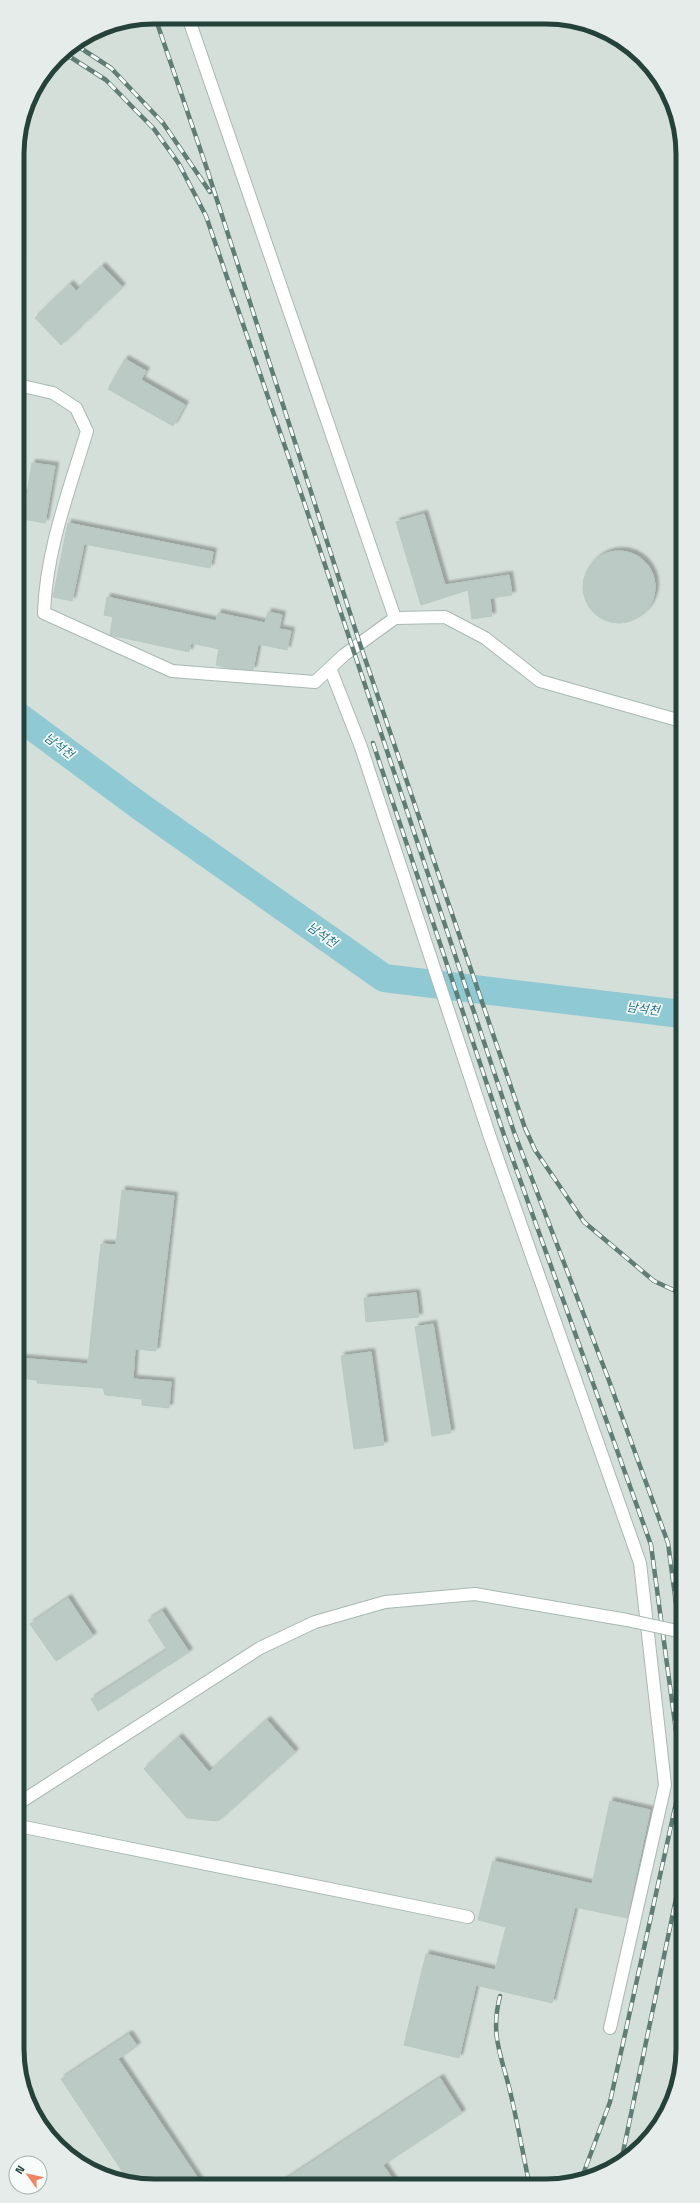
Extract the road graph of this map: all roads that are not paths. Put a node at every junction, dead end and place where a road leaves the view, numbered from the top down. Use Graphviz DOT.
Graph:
graph roads {
  1 [pos="190,24"];
  2 [pos="24,386"];
  3 [pos="395,618"];
  4 [pos="330,668"];
  5 [pos="676,720"];
  6 [pos="676,1631"];
  7 [pos="24,1800"];
  8 [pos="24,1827"];
  9 [pos="468,1917"];
  10 [pos="610,2028"];
  1 -- 3 [label="lane"];
  2 -- 4 [label="lane"];
  3 -- 4 [label="lane"];
  3 -- 5 [label="lane"];
  4 -- 10 [label="lane"];
  6 -- 7 [label="lane, bridge"];
  8 -- 9 [label="lane"];
}
